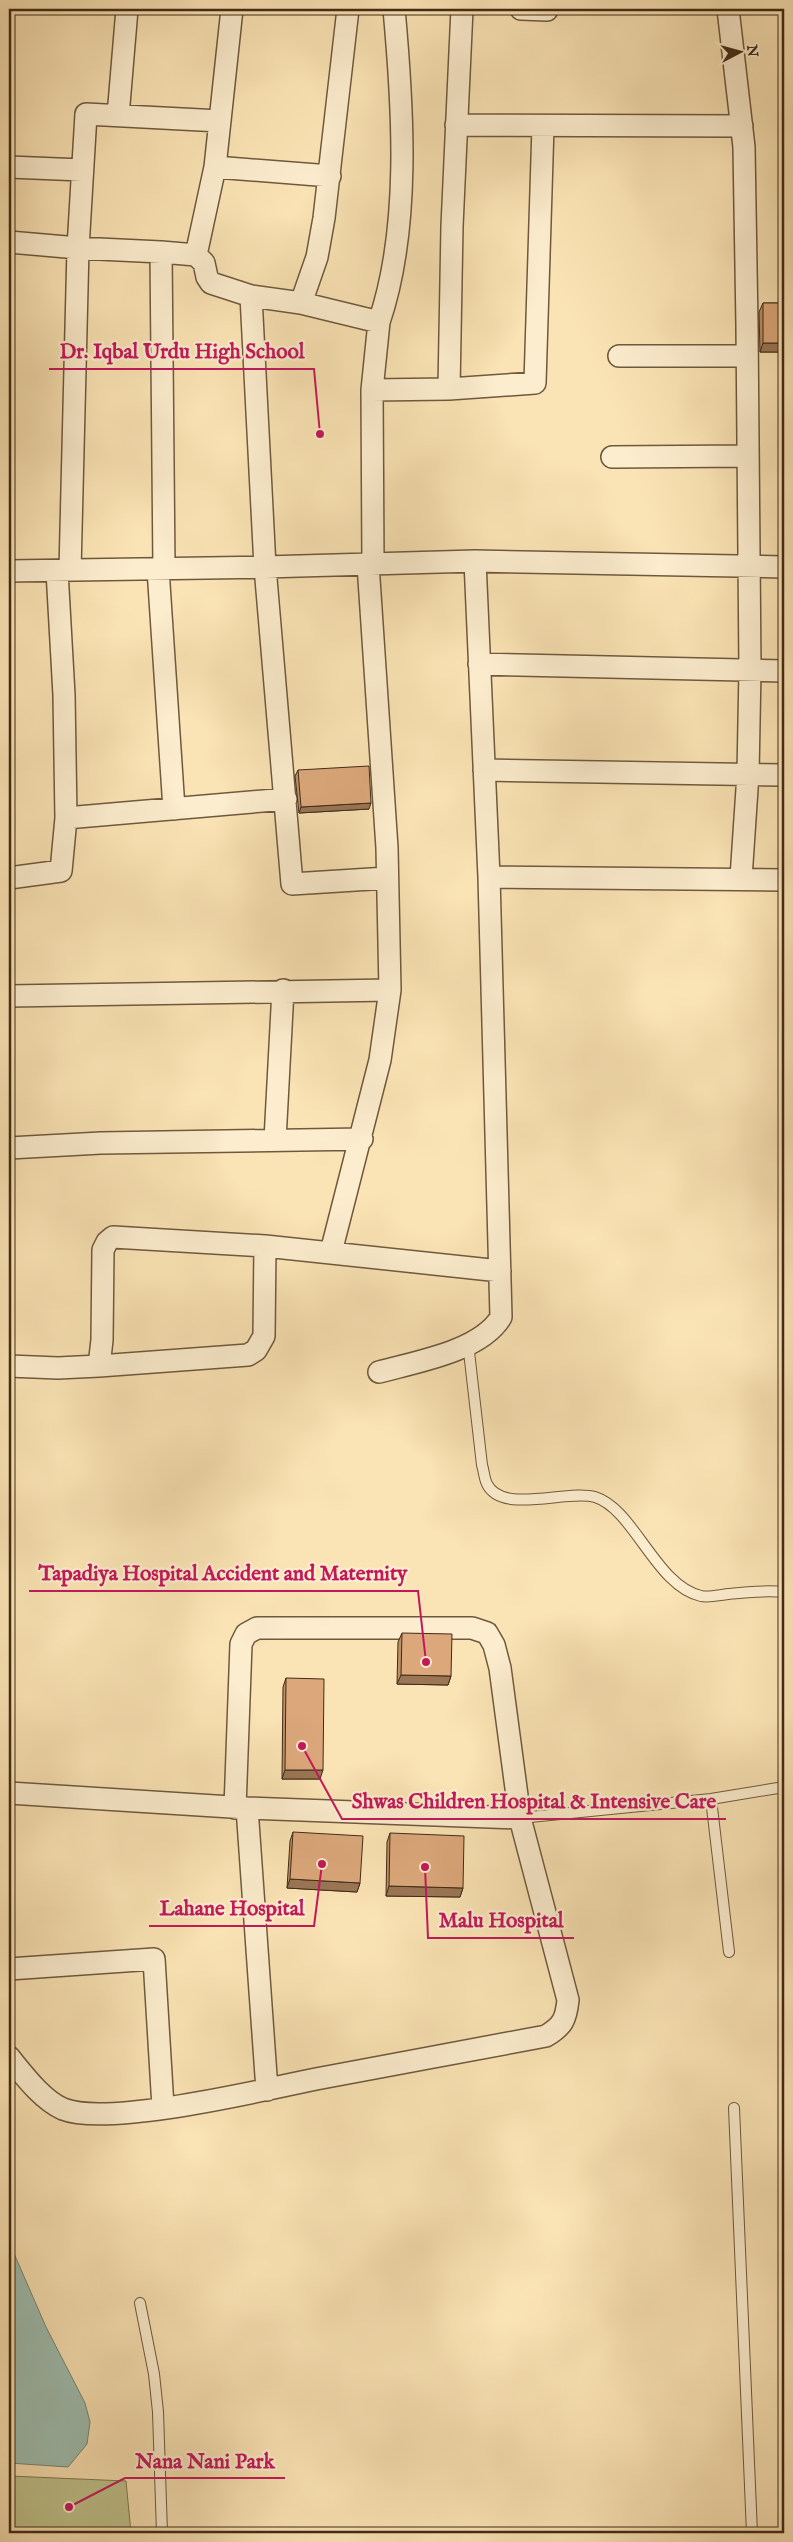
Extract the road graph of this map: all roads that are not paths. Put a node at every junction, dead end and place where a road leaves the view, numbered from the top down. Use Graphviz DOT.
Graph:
graph roads {
  1 [pos="127,9"];
  2 [pos="232,9"];
  3 [pos="348,9"];
  4 [pos="394,9"];
  5 [pos="462,9"];
  6 [pos="521,9"];
  7 [pos="728,9"];
  8 [pos="547,10"];
  9 [pos="118,116"];
  10 [pos="220,121"];
  11 [pos="456,125"];
  12 [pos="543,126"];
  13 [pos="742,126"];
  14 [pos="215,167"];
  15 [pos="9,168"];
  16 [pos="82,170"];
  17 [pos="330,176"];
  18 [pos="9,242"];
  19 [pos="78,248"];
  20 [pos="161,252"];
  21 [pos="196,255"];
  22 [pos="251,296"];
  23 [pos="301,303"];
  24 [pos="379,322"];
  25 [pos="619,356"];
  26 [pos="747,356"];
  27 [pos="449,389"];
  28 [pos="372,390"];
  29 [pos="748,456"];
  30 [pos="612,457"];
  31 [pos="474,561"];
  32 [pos="371,564"];
  33 [pos="265,567"];
  34 [pos="749,567"];
  35 [pos="784,567"];
  36 [pos="161,569"];
  37 [pos="64,570"];
  38 [pos="9,571"];
  39 [pos="479,664"];
  40 [pos="750,670"];
  41 [pos="784,671"];
  42 [pos="484,770"];
  43 [pos="748,774"];
  44 [pos="784,774"];
  45 [pos="286,799"];
  46 [pos="174,808"];
  47 [pos="66,818"];
  48 [pos="489,877"];
  49 [pos="9,878"];
  50 [pos="388,878"];
  51 [pos="741,878"];
  52 [pos="784,880"];
  53 [pos="283,990"];
  54 [pos="390,990"];
  55 [pos="9,996"];
  56 [pos="362,1139"];
  57 [pos="275,1140"];
  58 [pos="9,1148"];
  59 [pos="265,1246"];
  60 [pos="331,1252"];
  61 [pos="500,1271"];
  62 [pos="468,1344"];
  63 [pos="9,1366"];
  64 [pos="99,1366"];
  65 [pos="379,1372"];
  66 [pos="784,1592"];
  67 [pos="784,1787"];
  68 [pos="9,1793"];
  69 [pos="711,1799"];
  70 [pos="241,1808"];
  71 [pos="520,1818"];
  72 [pos="729,1952"];
  73 [pos="9,1969"];
  74 [pos="9,2057"];
  75 [pos="267,2090"];
  76 [pos="164,2107"];
  77 [pos="734,2108"];
  78 [pos="140,2303"];
  79 [pos="162,2533"];
  80 [pos="752,2533"];
  1 -- 9 [label="street"];
  2 -- 10 [label="street"];
  3 -- 17 [label="street"];
  4 -- 24 [label="street"];
  5 -- 11 [label="street"];
  6 -- 8 [label="street"];
  7 -- 13 [label="street"];
  9 -- 10 [label="street"];
  9 -- 16 [label="street"];
  10 -- 14 [label="street"];
  11 -- 12 [label="street"];
  11 -- 27 [label="street"];
  12 -- 13 [label="street"];
  12 -- 27 [label="street"];
  13 -- 26 [label="street"];
  14 -- 17 [label="street"];
  14 -- 21 [label="street"];
  15 -- 16 [label="street"];
  16 -- 19 [label="street"];
  17 -- 23 [label="street"];
  18 -- 19 [label="street"];
  19 -- 20 [label="street"];
  19 -- 37 [label="street"];
  20 -- 21 [label="street"];
  20 -- 36 [label="street"];
  21 -- 22 [label="street"];
  22 -- 23 [label="street"];
  22 -- 33 [label="street"];
  23 -- 24 [label="street"];
  24 -- 28 [label="street"];
  25 -- 26 [label="street"];
  26 -- 29 [label="street"];
  27 -- 28 [label="street"];
  28 -- 32 [label="street"];
  29 -- 30 [label="street"];
  29 -- 34 [label="street"];
  31 -- 32 [label="street"];
  31 -- 34 [label="street"];
  31 -- 39 [label="street"];
  32 -- 33 [label="street"];
  32 -- 50 [label="street"];
  33 -- 36 [label="street"];
  33 -- 45 [label="street"];
  34 -- 35 [label="street"];
  34 -- 40 [label="street"];
  36 -- 37 [label="street"];
  36 -- 46 [label="street"];
  37 -- 38 [label="street"];
  37 -- 47 [label="street"];
  39 -- 40 [label="street"];
  39 -- 42 [label="street"];
  40 -- 41 [label="street"];
  40 -- 43 [label="street"];
  42 -- 43 [label="street"];
  42 -- 48 [label="street"];
  43 -- 44 [label="street"];
  43 -- 51 [label="street"];
  45 -- 46 [label="street"];
  45 -- 50 [label="street"];
  46 -- 47 [label="street"];
  47 -- 49 [label="street"];
  48 -- 51 [label="street"];
  48 -- 61 [label="street"];
  50 -- 54 [label="street"];
  51 -- 52 [label="street"];
  53 -- 54 [label="street"];
  53 -- 55 [label="street"];
  53 -- 57 [label="street"];
  54 -- 56 [label="street"];
  56 -- 57 [label="street"];
  56 -- 60 [label="street"];
  57 -- 58 [label="street"];
  59 -- 60 [label="street"];
  59 -- 64 [label="street"];
  59 -- 64 [label="street"];
  60 -- 61 [label="street"];
  61 -- 62 [label="street"];
  62 -- 65 [label="street"];
  62 -- 66 [label="lane"];
  63 -- 64 [label="street"];
  67 -- 69 [label="lane"];
  68 -- 70 [label="street"];
  69 -- 71 [label="lane"];
  69 -- 72 [label="lane"];
  70 -- 71 [label="street"];
  70 -- 71 [label="street"];
  70 -- 75 [label="street"];
  71 -- 75 [label="street"];
  73 -- 76 [label="street"];
  74 -- 76 [label="street"];
  75 -- 76 [label="street"];
  77 -- 80 [label="lane"];
  78 -- 79 [label="lane"];
}
